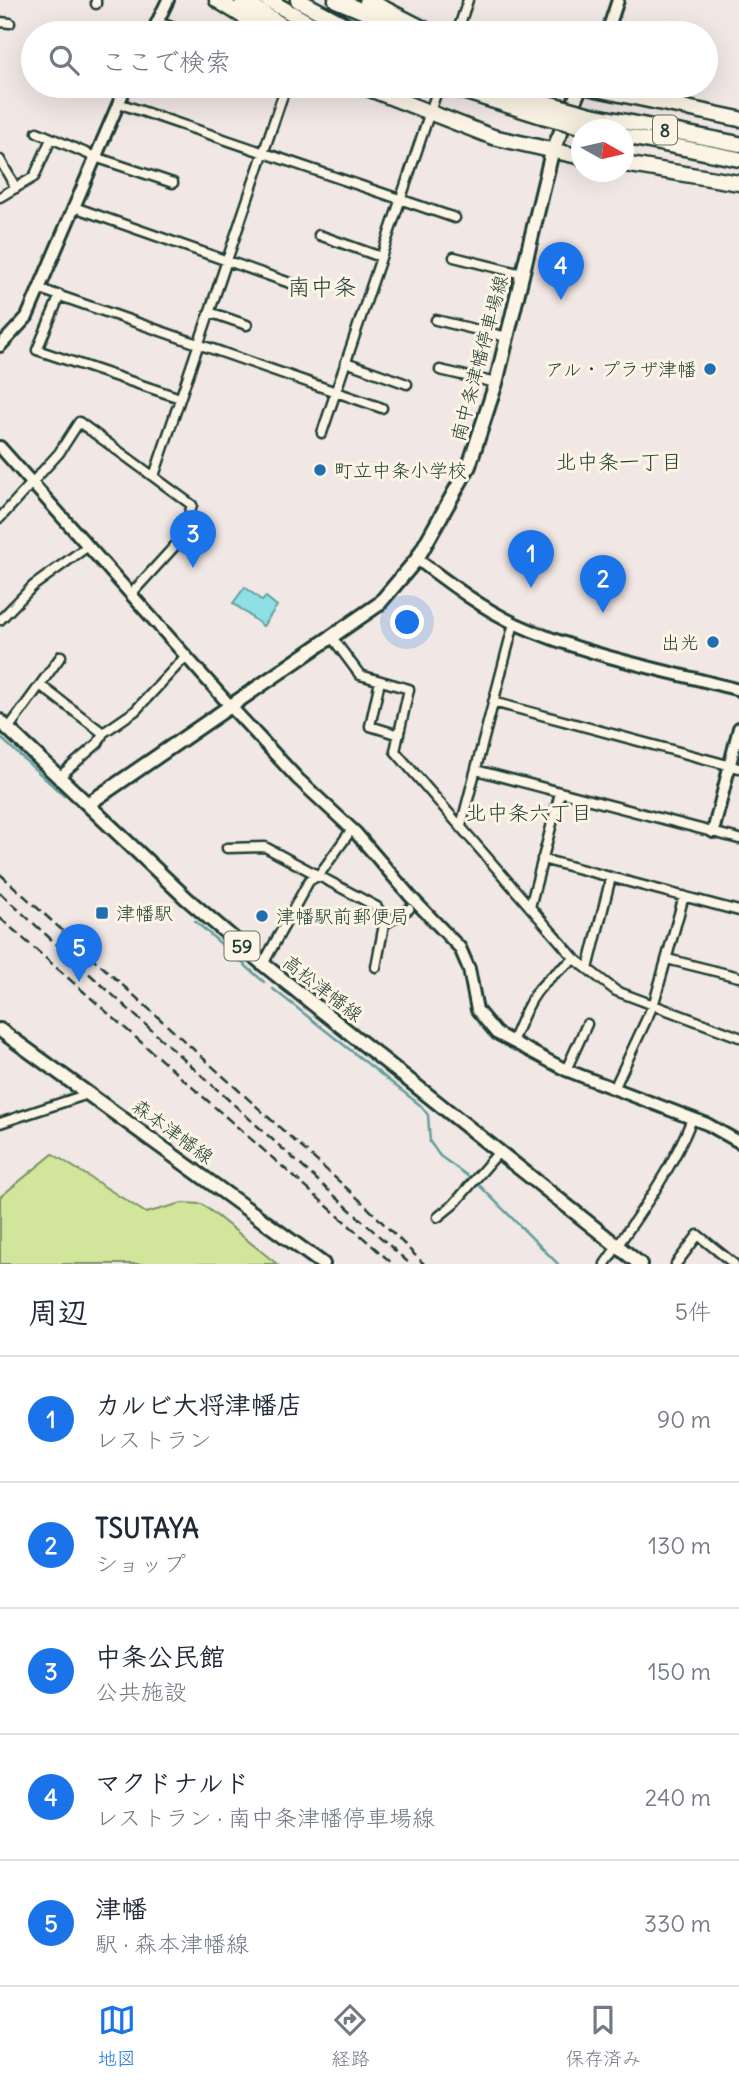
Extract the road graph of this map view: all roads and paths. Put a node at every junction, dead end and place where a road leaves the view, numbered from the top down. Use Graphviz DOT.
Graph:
graph roads {
  1 [pos="168,0"];
  2 [pos="217,0"];
  3 [pos="242,0"];
  4 [pos="268,0"];
  5 [pos="298,0"];
  6 [pos="336,0"];
  7 [pos="367,0"];
  8 [pos="468,0"];
  9 [pos="618,0"];
  10 [pos="158,21"];
  11 [pos="251,21"];
  12 [pos="275,21"];
  13 [pos="306,21"];
  14 [pos="337,21"];
  15 [pos="386,21"];
  16 [pos="408,21"];
  17 [pos="461,21"];
  18 [pos="611,21"];
  19 [pos="0,22"];
  20 [pos="10,23"];
  21 [pos="120,98"];
  22 [pos="282,98"];
  23 [pos="394,98"];
  24 [pos="406,98"];
  25 [pos="435,98"];
  26 [pos="483,98"];
  27 [pos="519,98"];
  28 [pos="576,98"];
  29 [pos="640,98"];
  30 [pos="118,103"];
  31 [pos="425,110"];
  32 [pos="545,110"];
  33 [pos="739,118"];
  34 [pos="575,119"];
  35 [pos="634,130"];
  36 [pos="37,132"];
  37 [pos="634,138"];
  38 [pos="51,139"];
  39 [pos="739,144"];
  40 [pos="552,152"];
  41 [pos="263,154"];
  42 [pos="571,155"];
  43 [pos="95,157"];
  44 [pos="739,159"];
  45 [pos="0,160"];
  46 [pos="634,166"];
  47 [pos="173,183"];
  48 [pos="739,183"];
  49 [pos="16,188"];
  50 [pos="0,197"];
  51 [pos="400,201"];
  52 [pos="74,207"];
  53 [pos="454,218"];
  54 [pos="319,235"];
  55 [pos="382,257"];
  56 [pos="454,257"];
  57 [pos="226,262"];
  58 [pos="522,274"];
  59 [pos="290,283"];
  60 [pos="40,289"];
  61 [pos="60,296"];
  62 [pos="209,312"];
  63 [pos="436,320"];
  64 [pos="247,325"];
  65 [pos="507,337"];
  66 [pos="199,344"];
  67 [pos="0,346"];
  68 [pos="346,362"];
  69 [pos="440,370"];
  70 [pos="496,383"];
  71 [pos="407,384"];
  72 [pos="336,392"];
  73 [pos="180,398"];
  74 [pos="382,408"];
  75 [pos="322,433"];
  76 [pos="0,447"];
  77 [pos="154,476"];
  78 [pos="33,483"];
  79 [pos="0,518"];
  80 [pos="88,545"];
  81 [pos="417,559"];
  82 [pos="131,594"];
  83 [pos="0,619"];
  84 [pos="514,623"];
  85 [pos="331,636"];
  86 [pos="61,656"];
  87 [pos="186,656"];
  88 [pos="380,681"];
  89 [pos="40,685"];
  90 [pos="739,690"];
  91 [pos="493,702"];
  92 [pos="232,708"];
  93 [pos="4,725"];
  94 [pos="739,728"];
  95 [pos="103,733"];
  96 [pos="399,735"];
  97 [pos="734,767"];
  98 [pos="476,770"];
  99 [pos="59,777"];
  100 [pos="560,793"];
  101 [pos="88,804"];
  102 [pos="461,826"];
  103 [pos="352,828"];
  104 [pos="713,832"];
  105 [pos="739,839"];
  106 [pos="227,848"];
  107 [pos="542,859"];
  108 [pos="318,875"];
  109 [pos="611,877"];
  110 [pos="684,896"];
  111 [pos="530,907"];
  112 [pos="409,909"];
  113 [pos="739,911"];
  114 [pos="385,924"];
  115 [pos="575,959"];
  116 [pos="667,959"];
  117 [pos="263,964"];
  118 [pos="376,967"];
  119 [pos="587,969"];
  120 [pos="739,977"];
  121 [pos="654,1003"];
  122 [pos="587,1024"];
  123 [pos="0,1030"];
  124 [pos="739,1037"];
  125 [pos="512,1042"];
  126 [pos="566,1070"];
  127 [pos="614,1089"];
  128 [pos="88,1094"];
  129 [pos="692,1119"];
  130 [pos="0,1123"];
  131 [pos="739,1142"];
  132 [pos="498,1153"];
  133 [pos="438,1217"];
  134 [pos="617,1246"];
  135 [pos="323,1264"];
  136 [pos="605,1264"];
  137 [pos="640,1264"];
  138 [pos="676,1264"];
  139 [pos="734,1264"];
  1 -- 10 [label="street"];
  2 -- 11 [label="highway"];
  3 -- 12 [label="highway"];
  4 -- 13 [label="highway"];
  5 -- 14 [label="highway"];
  6 -- 15 [label="highway"];
  7 -- 16 [label="highway"];
  8 -- 17 [label="street"];
  9 -- 18 [label="street"];
  19 -- 20 [label="street"];
  21 -- 30 [label="street"];
  22 -- 41 [label="street"];
  23 -- 31 [label="highway"];
  24 -- 31 [label="highway"];
  25 -- 31 [label="street"];
  26 -- 32 [label="highway, 8"];
  27 -- 32 [label="highway, 8"];
  28 -- 40 [label="main road, 南中条津幡停車場線"];
  29 -- 33 [label="highway"];
  30 -- 41 [label="street"];
  30 -- 43 [label="street"];
  31 -- 40 [label="highway"];
  31 -- 51 [label="street"];
  32 -- 34 [label="highway, 8, bridge"];
  35 -- 39 [label="highway, 8"];
  36 -- 38 [label="street"];
  37 -- 44 [label="highway, 8"];
  38 -- 43 [label="street"];
  38 -- 49 [label="street"];
  40 -- 42 [label="highway"];
  40 -- 58 [label="main road, 南中条津幡停車場線"];
  41 -- 51 [label="street"];
  41 -- 57 [label="street"];
  43 -- 47 [label="street"];
  43 -- 52 [label="street"];
  45 -- 49 [label="street"];
  46 -- 48 [label="highway"];
  49 -- 50 [label="street"];
  51 -- 53 [label="street"];
  51 -- 55 [label="street"];
  52 -- 57 [label="street"];
  52 -- 60 [label="street"];
  54 -- 55 [label="street"];
  55 -- 68 [label="street"];
  56 -- 58 [label="street"];
  57 -- 59 [label="street"];
  57 -- 62 [label="street"];
  58 -- 65 [label="main road, 南中条津幡停車場線"];
  60 -- 61 [label="street"];
  60 -- 67 [label="street"];
  61 -- 66 [label="street"];
  61 -- 73 [label="street"];
  62 -- 64 [label="street"];
  62 -- 66 [label="street"];
  63 -- 65 [label="street"];
  65 -- 70 [label="main road, 南中条津幡停車場線"];
  66 -- 72 [label="street"];
  66 -- 73 [label="street"];
  68 -- 71 [label="street"];
  68 -- 72 [label="street"];
  69 -- 70 [label="street"];
  70 -- 81 [label="main road, 南中条津幡停車場線"];
  72 -- 74 [label="street"];
  72 -- 75 [label="street"];
  73 -- 77 [label="street"];
  76 -- 78 [label="street"];
  77 -- 78 [label="street"];
  77 -- 82 [label="street"];
  78 -- 79 [label="street"];
  78 -- 80 [label="street"];
  80 -- 82 [label="street"];
  80 -- 83 [label="street"];
  81 -- 84 [label="street"];
  81 -- 85 [label="main road, 南中条津幡停車場線"];
  82 -- 87 [label="street"];
  84 -- 90 [label="street"];
  84 -- 91 [label="street"];
  85 -- 88 [label="street"];
  85 -- 92 [label="main road, 南中条津幡停車場線"];
  86 -- 89 [label="street"];
  87 -- 92 [label="street"];
  87 -- 95 [label="street"];
  88 -- 96 [label="street"];
  88 -- 96 [label="street"];
  89 -- 93 [label="street"];
  89 -- 95 [label="street"];
  91 -- 97 [label="street"];
  91 -- 98 [label="street"];
  92 -- 101 [label="main road, 南中条津幡停車場線"];
  92 -- 103 [label="street"];
  93 -- 99 [label="main road, 高松津幡線 / 59"];
  94 -- 97 [label="street"];
  95 -- 99 [label="street"];
  96 -- 102 [label="street"];
  97 -- 104 [label="street"];
  98 -- 100 [label="street"];
  98 -- 102 [label="street"];
  99 -- 101 [label="main road, 高松津幡線 / 59"];
  100 -- 104 [label="street"];
  100 -- 107 [label="street"];
  101 -- 117 [label="main road, 高松津幡線 / 59"];
  102 -- 111 [label="street"];
  103 -- 108 [label="street"];
  103 -- 125 [label="street"];
  104 -- 105 [label="street"];
  106 -- 108 [label="street"];
  107 -- 109 [label="street"];
  107 -- 111 [label="street"];
  108 -- 114 [label="street"];
  108 -- 117 [label="street"];
  109 -- 110 [label="street"];
  109 -- 119 [label="street"];
  110 -- 113 [label="street"];
  110 -- 116 [label="street"];
  111 -- 115 [label="street"];
  112 -- 114 [label="street"];
  114 -- 118 [label="street"];
  115 -- 119 [label="street"];
  115 -- 125 [label="street"];
  116 -- 120 [label="street"];
  116 -- 121 [label="street"];
  117 -- 132 [label="main road, 高松津幡線 / 59"];
  119 -- 121 [label="street"];
  121 -- 124 [label="street"];
  121 -- 127 [label="street"];
  122 -- 126 [label="street"];
  123 -- 128 [label="main road, 森本津幡線"];
  125 -- 126 [label="street"];
  126 -- 127 [label="street"];
  127 -- 129 [label="street"];
  128 -- 130 [label="street"];
  128 -- 135 [label="main road, 森本津幡線"];
  129 -- 131 [label="street"];
  129 -- 134 [label="street"];
  132 -- 133 [label="street"];
  132 -- 134 [label="main road, 高松津幡線 / 59"];
  134 -- 136 [label="street"];
  134 -- 137 [label="main road, 高松津幡線 / 59"];
  138 -- 139 [label="street"];
}
